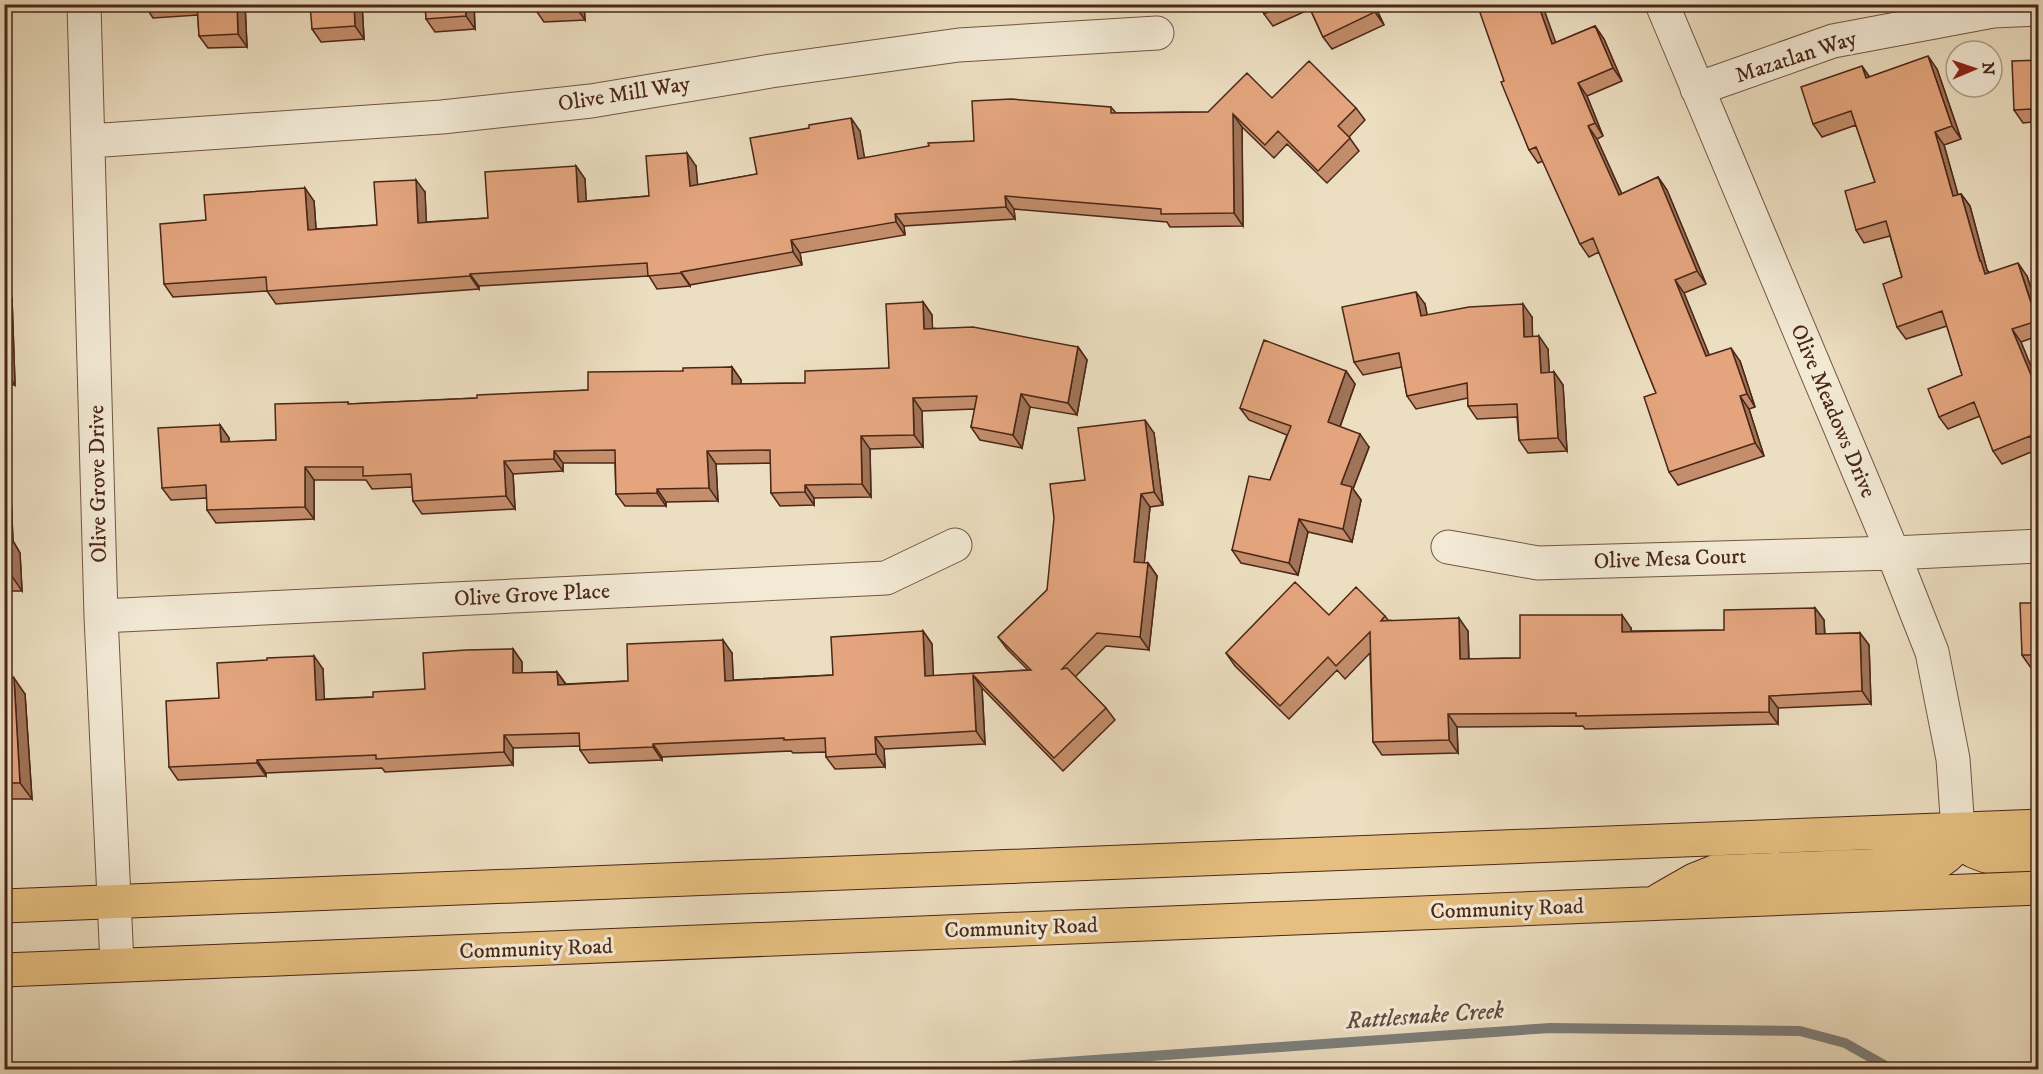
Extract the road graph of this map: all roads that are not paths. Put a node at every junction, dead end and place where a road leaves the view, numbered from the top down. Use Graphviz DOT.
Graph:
graph roads {
  1 [pos="84,4"];
  2 [pos="1662,4"];
  3 [pos="2038,9"];
  4 [pos="1157,33"];
  5 [pos="1697,90"];
  6 [pos="89,141"];
  7 [pos="955,545"];
  8 [pos="2038,546"];
  9 [pos="1448,547"];
  10 [pos="1893,553"];
  11 [pos="101,616"];
  12 [pos="2038,826"];
  13 [pos="1958,830"];
  14 [pos="2038,854"];
  15 [pos="2038,888"];
  16 [pos="114,901"];
  17 [pos="1655,903"];
  18 [pos="4,906"];
  19 [pos="117,964"];
  20 [pos="4,970"];
  1 -- 6 [label="street, Olive Grove Drive"];
  2 -- 5 [label="street, Olive Meadows Drive"];
  3 -- 5 [label="street, Mazatlan Way"];
  4 -- 6 [label="street, Olive Mill Way"];
  5 -- 10 [label="street, Olive Meadows Drive"];
  6 -- 11 [label="street, Olive Grove Drive"];
  7 -- 11 [label="street, Olive Grove Place"];
  8 -- 10 [label="street, Olive Mesa Court"];
  9 -- 10 [label="street, Olive Mesa Court"];
  10 -- 13 [label="street, Olive Meadows Drive"];
  11 -- 16 [label="street, Olive Grove Drive"];
  12 -- 13 [label="main road"];
  13 -- 14 [label="main road"];
  13 -- 16 [label="main road"];
  13 -- 17 [label="main road"];
  15 -- 17 [label="main road, Community Road"];
  16 -- 18 [label="main road"];
  16 -- 19 [label="street, Olive Grove Drive"];
  17 -- 19 [label="main road, Community Road"];
  19 -- 20 [label="main road, Community Road"];
}
